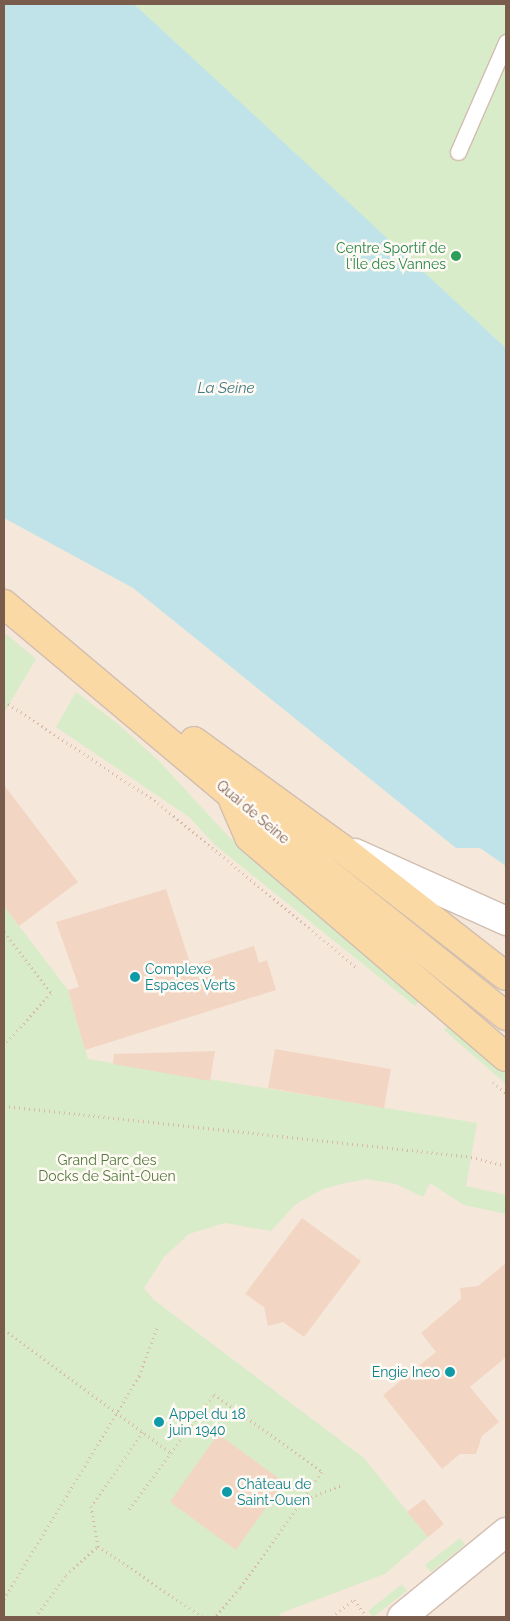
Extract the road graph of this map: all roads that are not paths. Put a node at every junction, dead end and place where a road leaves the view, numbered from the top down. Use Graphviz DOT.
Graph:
graph roads {
  1 [pos="506,42"];
  2 [pos="458,152"];
  3 [pos="4,604"];
  4 [pos="85,671"];
  5 [pos="230,794"];
  6 [pos="340,847"];
  7 [pos="506,921"];
  8 [pos="506,976"];
  9 [pos="506,1016"];
  10 [pos="506,1057"];
  11 [pos="506,1532"];
  12 [pos="402,1617"];
  1 -- 2 [label="lane"];
  3 -- 4 [label="main road, Quai de Seine"];
  4 -- 5 [label="main road, Quai de Seine"];
  4 -- 6 [label="main road"];
  5 -- 9 [label="main road, Quai de Seine"];
  5 -- 10 [label="main road"];
  6 -- 7 [label="street"];
  6 -- 8 [label="main road"];
  11 -- 12 [label="street"];
}
